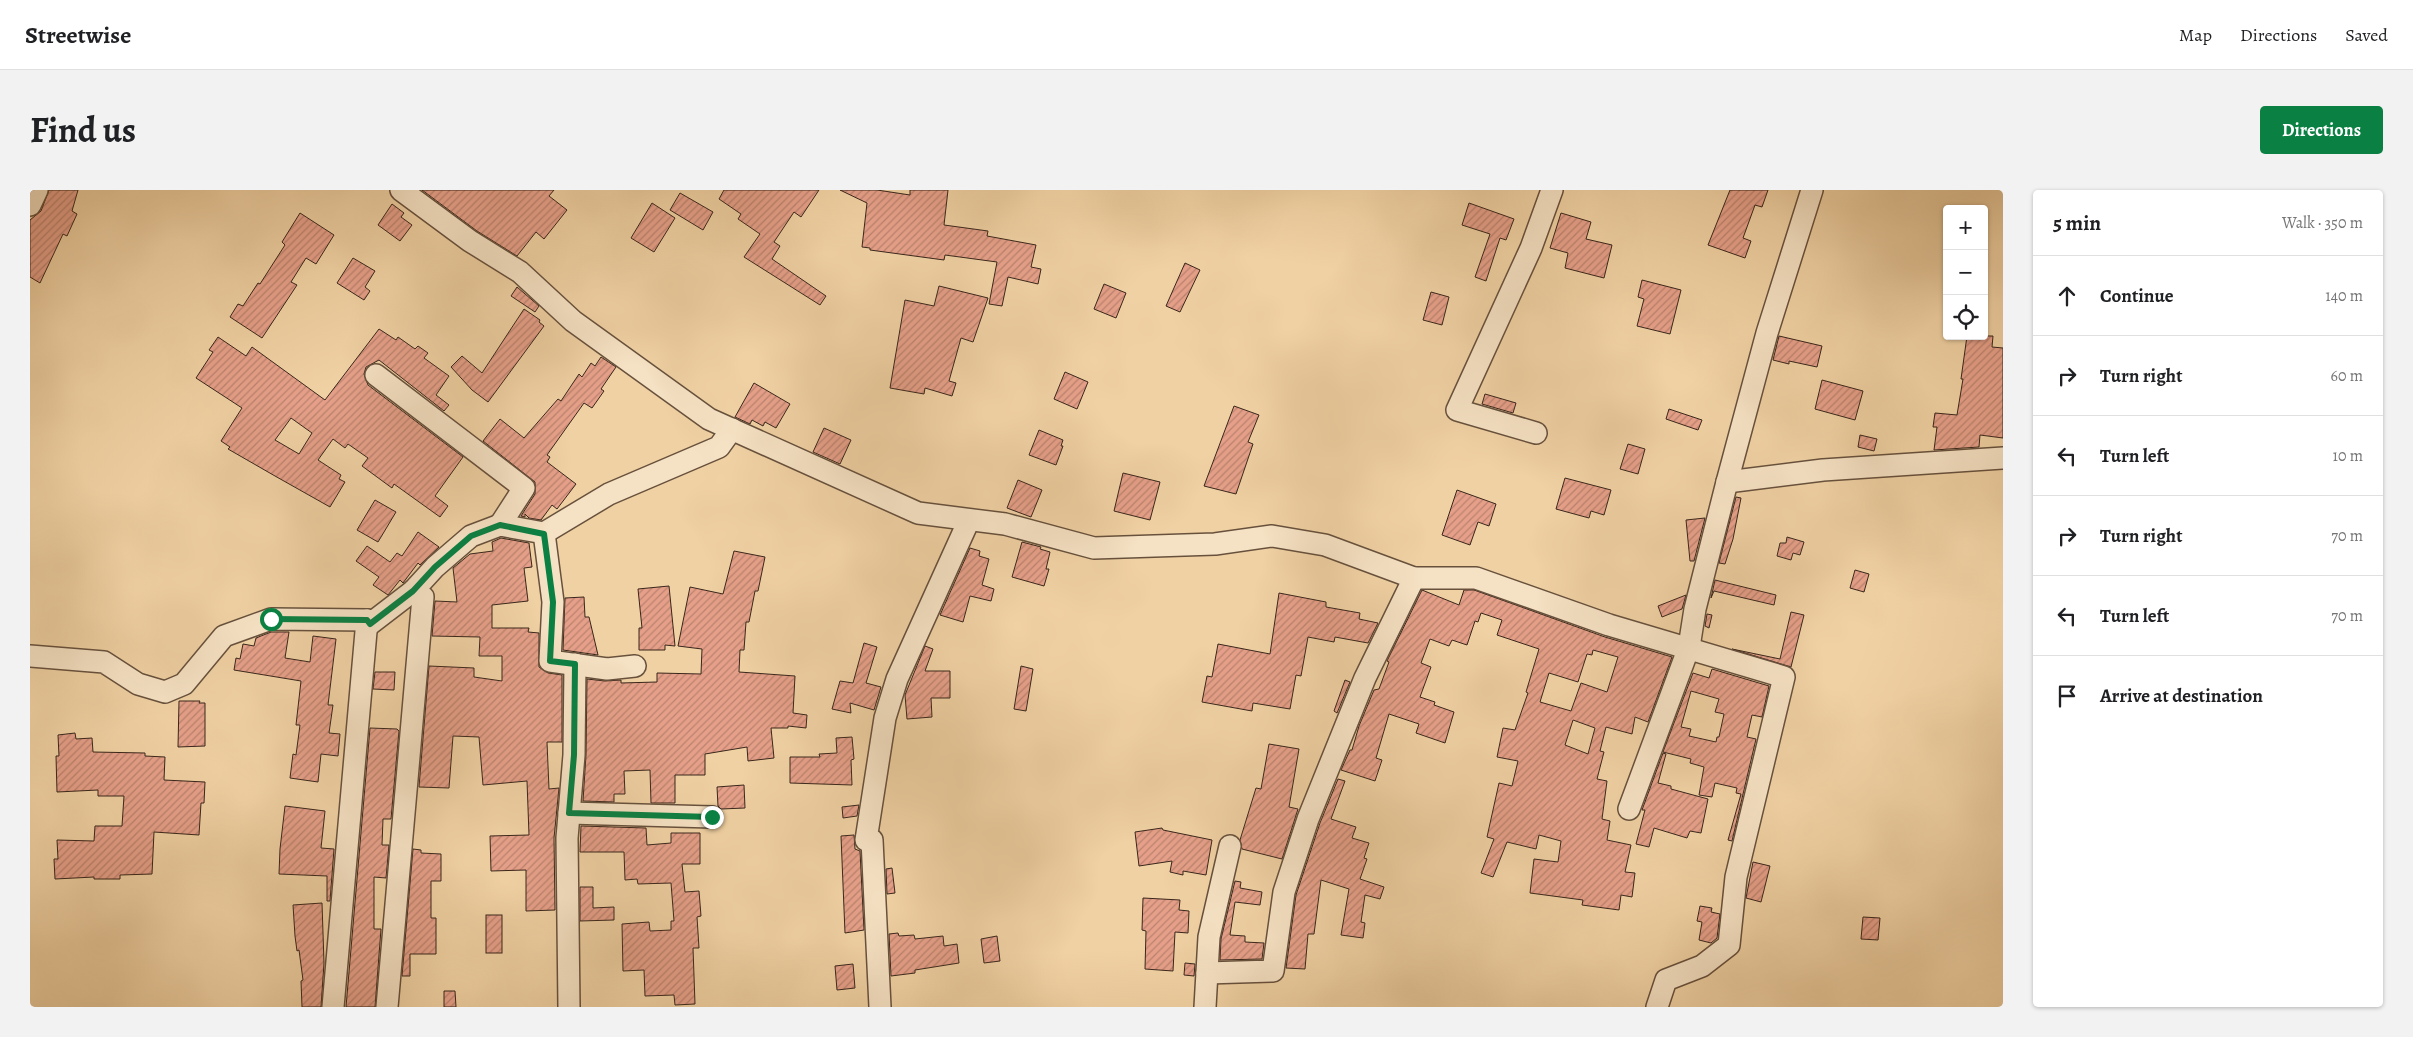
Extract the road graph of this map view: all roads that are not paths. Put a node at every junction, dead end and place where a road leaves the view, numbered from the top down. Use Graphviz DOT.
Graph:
graph roads {
  1 [pos="37,190"];
  2 [pos="401,190"];
  3 [pos="1552,190"];
  4 [pos="1812,190"];
  5 [pos="30,205"];
  6 [pos="376,375"];
  7 [pos="732,429"];
  8 [pos="1536,432"];
  9 [pos="2003,458"];
  10 [pos="1727,482"];
  11 [pos="970,520"];
  12 [pos="500,525"];
  13 [pos="544,534"];
  14 [pos="1414,578"];
  15 [pos="413,591"];
  16 [pos="367,620"];
  17 [pos="1689,647"];
  18 [pos="30,656"];
  19 [pos="575,664"];
  20 [pos="635,666"];
  21 [pos="1629,809"];
  22 [pos="569,813"];
  23 [pos="712,817"];
  24 [pos="1230,846"];
  25 [pos="1207,973"];
  26 [pos="333,1007"];
  27 [pos="387,1007"];
  28 [pos="569,1007"];
  29 [pos="880,1007"];
  30 [pos="1204,1007"];
  31 [pos="1658,1007"];
  1 -- 5 [label="street"];
  2 -- 7 [label="street"];
  3 -- 8 [label="street"];
  4 -- 10 [label="street"];
  6 -- 12 [label="street"];
  7 -- 11 [label="street"];
  7 -- 13 [label="street"];
  9 -- 10 [label="street"];
  10 -- 17 [label="street"];
  11 -- 14 [label="street"];
  11 -- 29 [label="street"];
  12 -- 13 [label="street"];
  12 -- 15 [label="street"];
  13 -- 19 [label="street"];
  14 -- 17 [label="street"];
  14 -- 25 [label="street"];
  15 -- 16 [label="street"];
  15 -- 27 [label="street"];
  16 -- 18 [label="street"];
  16 -- 26 [label="street"];
  17 -- 21 [label="street"];
  17 -- 31 [label="street"];
  19 -- 20 [label="street"];
  19 -- 22 [label="street"];
  22 -- 23 [label="street"];
  22 -- 28 [label="street"];
  24 -- 25 [label="street"];
  25 -- 30 [label="street"];
}
